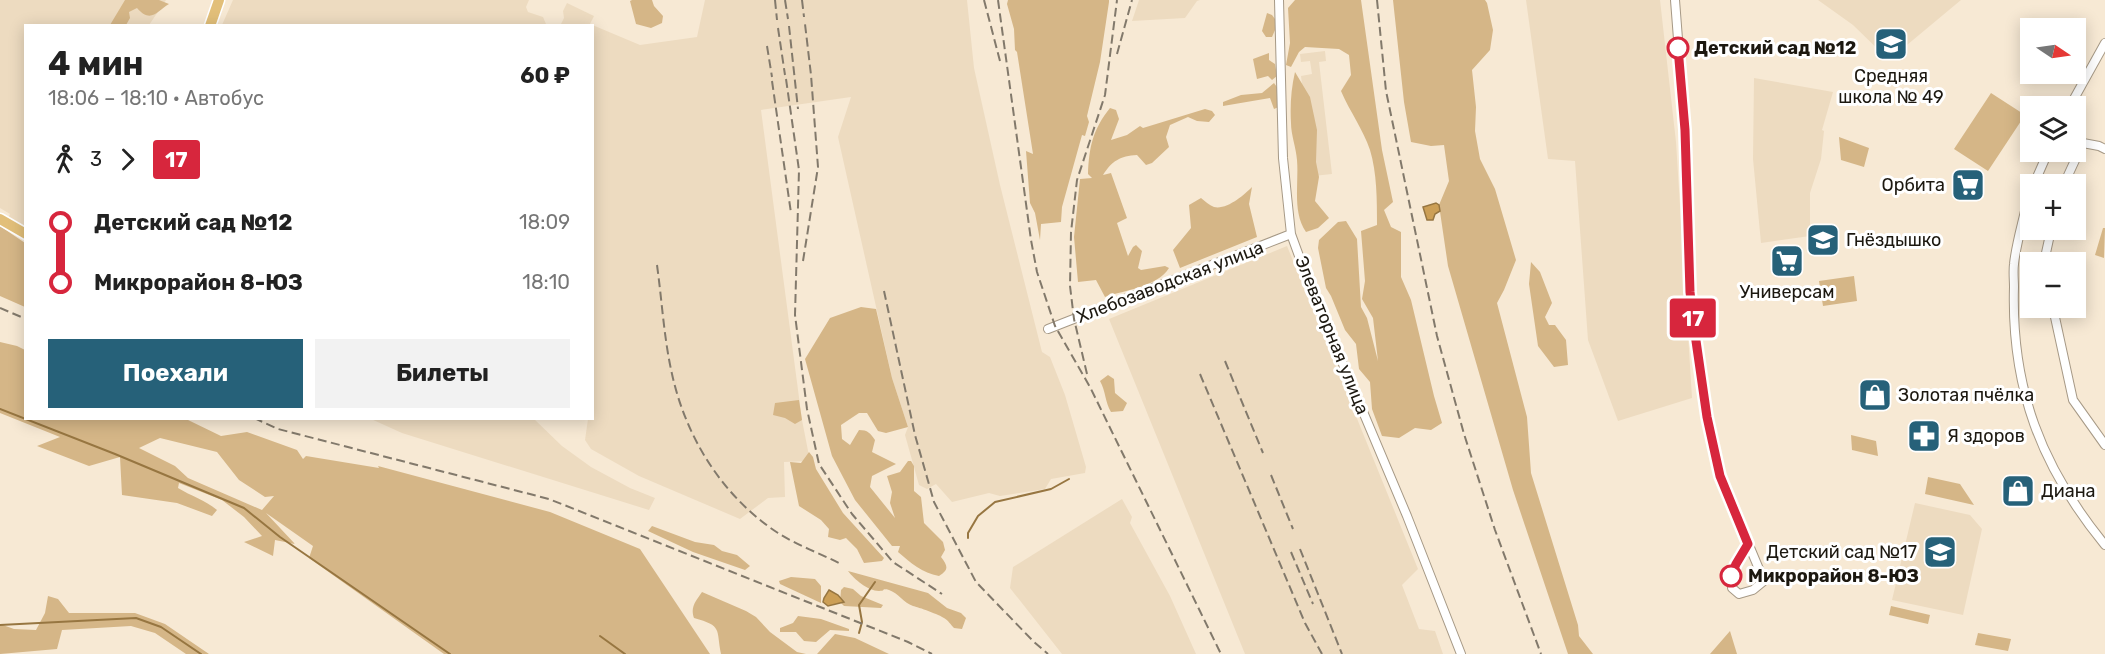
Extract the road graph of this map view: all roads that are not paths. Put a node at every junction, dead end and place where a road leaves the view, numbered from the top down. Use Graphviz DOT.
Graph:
graph roads {
  1 [pos="219,0"];
  2 [pos="1279,0"];
  3 [pos="1675,0"];
  4 [pos="211,24"];
  5 [pos="2105,42"];
  6 [pos="2075,96"];
  7 [pos="2105,136"];
  8 [pos="2102,147"];
  9 [pos="2069,174"];
  10 [pos="0,219"];
  11 [pos="24,233"];
  12 [pos="1291,234"];
  13 [pos="2020,236"];
  14 [pos="2055,318"];
  15 [pos="1048,328"];
  16 [pos="2105,445"];
  17 [pos="1748,544"];
  18 [pos="2105,545"];
  19 [pos="1461,654"];
  1 -- 4 [label="main road"];
  2 -- 12 [label="street, Элеваторная улица"];
  3 -- 17 [label="street"];
  5 -- 6 [label="street"];
  7 -- 8 [label="street"];
  8 -- 9 [label="street"];
  10 -- 11 [label="main road"];
  12 -- 15 [label="street, Хлебозаводская улица"];
  12 -- 19 [label="street, Элеваторная улица"];
  13 -- 18 [label="street"];
  14 -- 16 [label="street"];
  17 -- 17 [label="street"];
}
